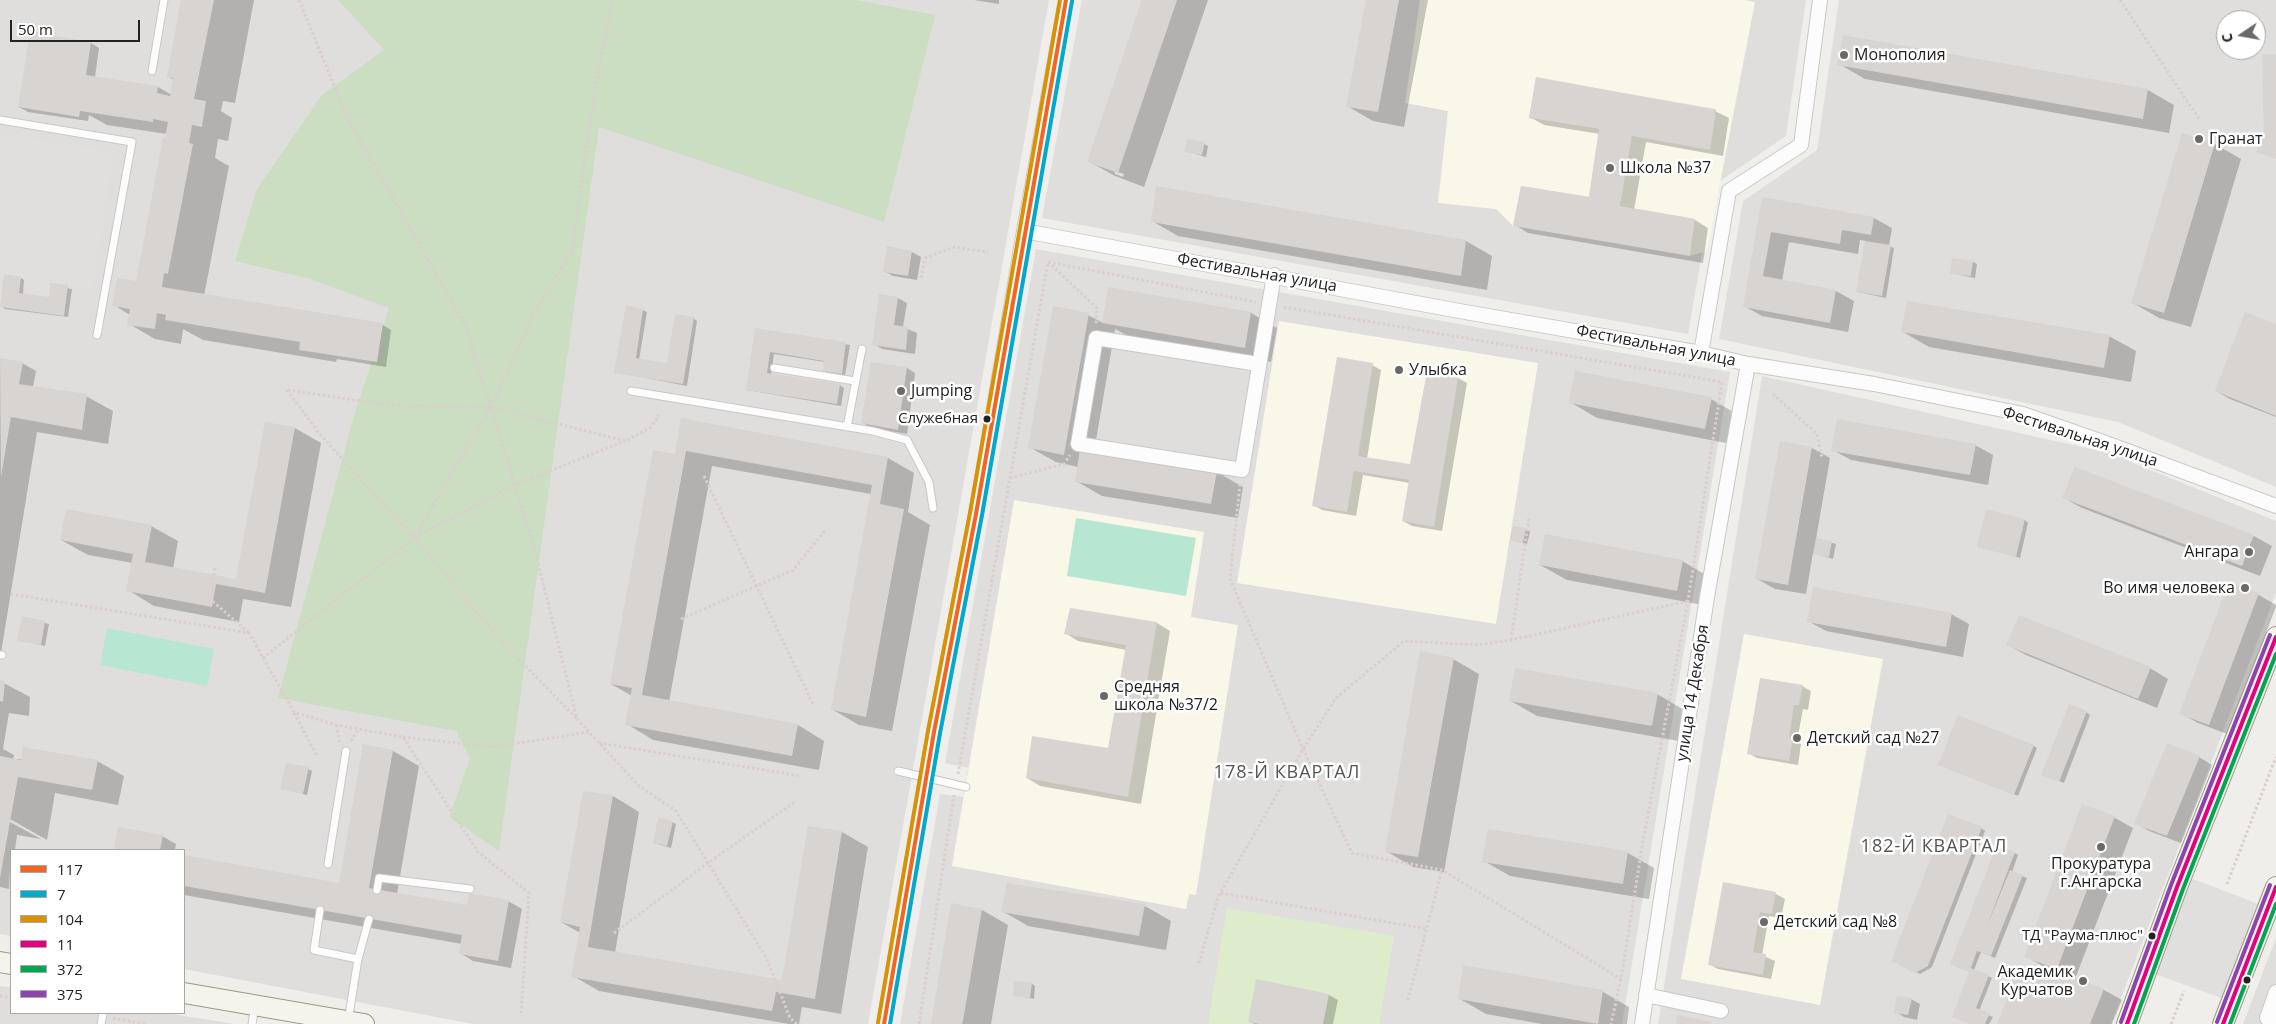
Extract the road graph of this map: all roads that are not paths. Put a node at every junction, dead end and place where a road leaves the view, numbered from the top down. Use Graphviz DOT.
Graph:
graph roads {
  1 [pos="164,0"];
  2 [pos="1066,0"];
  3 [pos="1820,0"];
  4 [pos="152,70"];
  5 [pos="0,120"];
  6 [pos="1024,231"];
  7 [pos="1274,275"];
  8 [pos="96,335"];
  9 [pos="862,349"];
  10 [pos="1701,353"];
  11 [pos="1258,364"];
  12 [pos="1748,364"];
  13 [pos="774,368"];
  14 [pos="855,381"];
  15 [pos="631,391"];
  16 [pos="847,427"];
  17 [pos="2276,506"];
  18 [pos="933,508"];
  19 [pos="2276,637"];
  20 [pos="343,750"];
  21 [pos="898,771"];
  22 [pos="927,778"];
  23 [pos="966,787"];
  24 [pos="328,864"];
  25 [pos="2276,887"];
  26 [pos="470,889"];
  27 [pos="376,890"];
  28 [pos="320,910"];
  29 [pos="2272,911"];
  30 [pos="369,918"];
  31 [pos="358,959"];
  32 [pos="2276,992"];
  33 [pos="185,994"];
  34 [pos="1646,995"];
  35 [pos="1721,1011"];
  36 [pos="102,1014"];
  37 [pos="254,1015"];
  38 [pos="2276,1021"];
  39 [pos="356,1022"];
  40 [pos="100,1024"];
  41 [pos="884,1024"];
  42 [pos="1642,1024"];
  43 [pos="2127,1024"];
  44 [pos="2223,1024"];
  1 -- 4 [label="lane"];
  2 -- 6 [label="street"];
  3 -- 10 [label="street"];
  5 -- 8 [label="lane"];
  6 -- 7 [label="street, Фестивальная улица"];
  6 -- 22 [label="street"];
  7 -- 10 [label="street, Фестивальная улица"];
  7 -- 11 [label="street"];
  9 -- 14 [label="lane"];
  10 -- 12 [label="street, Фестивальная улица"];
  11 -- 11 [label="street"];
  12 -- 17 [label="street, Фестивальная улица"];
  12 -- 34 [label="street, улица 14 Декабря"];
  13 -- 14 [label="lane"];
  14 -- 16 [label="lane"];
  15 -- 16 [label="lane"];
  16 -- 18 [label="lane"];
  19 -- 43 [label="street"];
  20 -- 24 [label="lane"];
  21 -- 22 [label="lane"];
  22 -- 23 [label="lane"];
  22 -- 41 [label="street"];
  25 -- 29 [label="street"];
  26 -- 27 [label="lane"];
  28 -- 31 [label="lane"];
  29 -- 44 [label="street"];
  30 -- 31 [label="lane"];
  31 -- 39 [label="lane"];
  32 -- 38 [label="street"];
  33 -- 37 [label="street"];
  34 -- 35 [label="street"];
  34 -- 42 [label="street, улица 14 Декабря"];
  36 -- 40 [label="lane"];
  37 -- 39 [label="street"];
}
